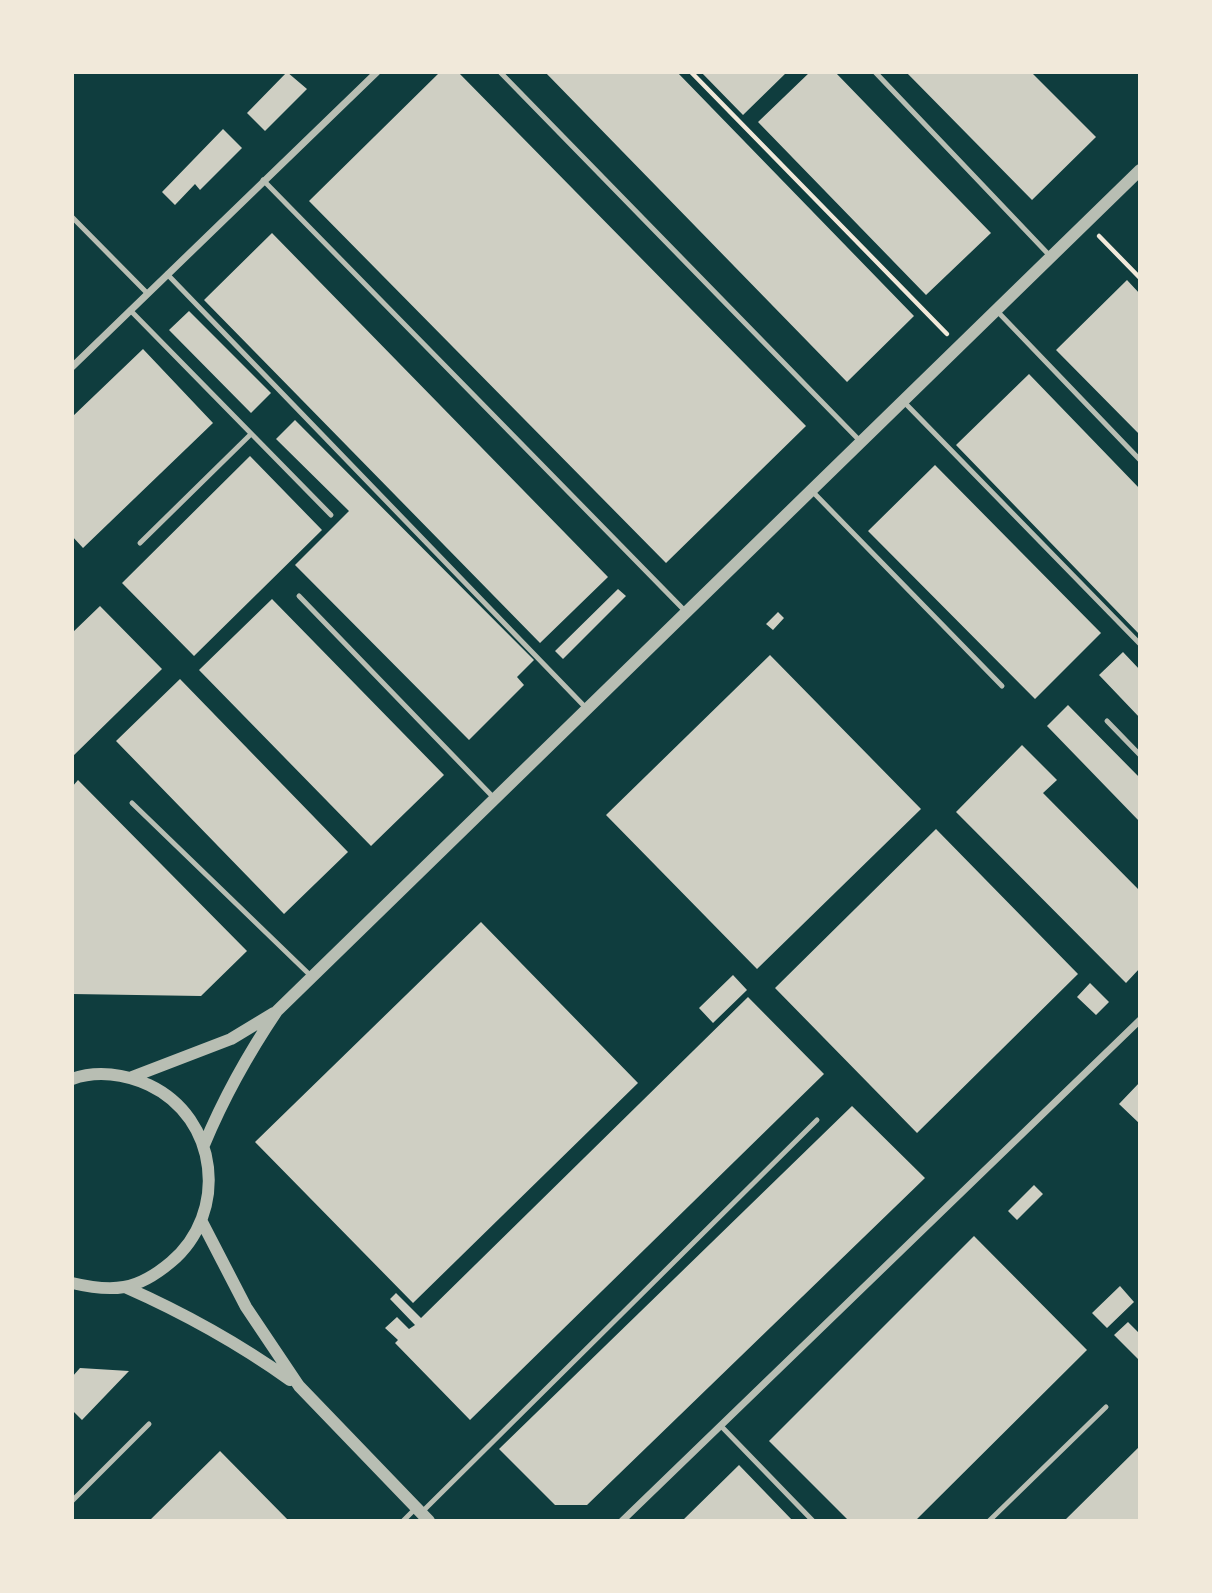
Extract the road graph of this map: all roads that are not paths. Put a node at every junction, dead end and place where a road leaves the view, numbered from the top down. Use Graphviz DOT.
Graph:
graph roads {
  1 [pos="377,72"];
  2 [pos="500,72"];
  3 [pos="875,72"];
  4 [pos="1140,170"];
  5 [pos="263,180"];
  6 [pos="72,217"];
  7 [pos="1051,257"];
  8 [pos="167,274"];
  9 [pos="147,293"];
  10 [pos="130,310"];
  11 [pos="996,310"];
  12 [pos="72,367"];
  13 [pos="903,401"];
  14 [pos="251,433"];
  15 [pos="861,442"];
  16 [pos="1140,460"];
  17 [pos="811,490"];
  18 [pos="331,515"];
  19 [pos="140,543"];
  20 [pos="299,596"];
  21 [pos="686,612"];
  22 [pos="1140,645"];
  23 [pos="1002,686"];
  24 [pos="587,709"];
  25 [pos="1107,721"];
  26 [pos="1140,755"];
  27 [pos="495,799"];
  28 [pos="132,803"];
  29 [pos="312,977"];
  30 [pos="277,1011"];
  31 [pos="1140,1020"];
  32 [pos="73,1077"];
  33 [pos="132,1077"];
  34 [pos="817,1120"];
  35 [pos="204,1144"];
  36 [pos="202,1222"];
  37 [pos="72,1283"];
  38 [pos="125,1287"];
  39 [pos="299,1387"];
  40 [pos="1106,1407"];
  41 [pos="149,1424"];
  42 [pos="720,1426"];
  43 [pos="72,1501"];
  44 [pos="422,1514"];
  45 [pos="403,1521"];
  46 [pos="622,1521"];
  47 [pos="813,1521"];
  48 [pos="989,1521"];
  1 -- 5 [label="street"];
  2 -- 15 [label="lane"];
  3 -- 7 [label="lane"];
  4 -- 7 [label="street"];
  5 -- 8 [label="street"];
  5 -- 21 [label="lane"];
  6 -- 9 [label="lane"];
  7 -- 11 [label="street"];
  8 -- 9 [label="street"];
  8 -- 24 [label="lane"];
  9 -- 10 [label="street"];
  10 -- 12 [label="street"];
  10 -- 14 [label="lane"];
  11 -- 13 [label="street"];
  11 -- 16 [label="lane"];
  13 -- 15 [label="street"];
  13 -- 22 [label="lane"];
  14 -- 18 [label="lane"];
  14 -- 19 [label="lane"];
  15 -- 17 [label="street"];
  17 -- 21 [label="street"];
  17 -- 23 [label="lane"];
  20 -- 27 [label="lane"];
  21 -- 24 [label="street"];
  24 -- 27 [label="street"];
  25 -- 26 [label="lane"];
  27 -- 29 [label="street"];
  28 -- 29 [label="lane"];
  29 -- 30 [label="street"];
  30 -- 33 [label="street"];
  30 -- 35 [label="street"];
  31 -- 42 [label="street"];
  32 -- 33 [label="street"];
  33 -- 35 [label="street"];
  34 -- 44 [label="lane"];
  35 -- 36 [label="street"];
  36 -- 38 [label="street"];
  36 -- 39 [label="street"];
  37 -- 38 [label="street"];
  38 -- 39 [label="street"];
  39 -- 44 [label="street"];
  40 -- 48 [label="lane"];
  41 -- 43 [label="lane"];
  42 -- 46 [label="street"];
  42 -- 47 [label="lane"];
  44 -- 45 [label="lane"];
}
